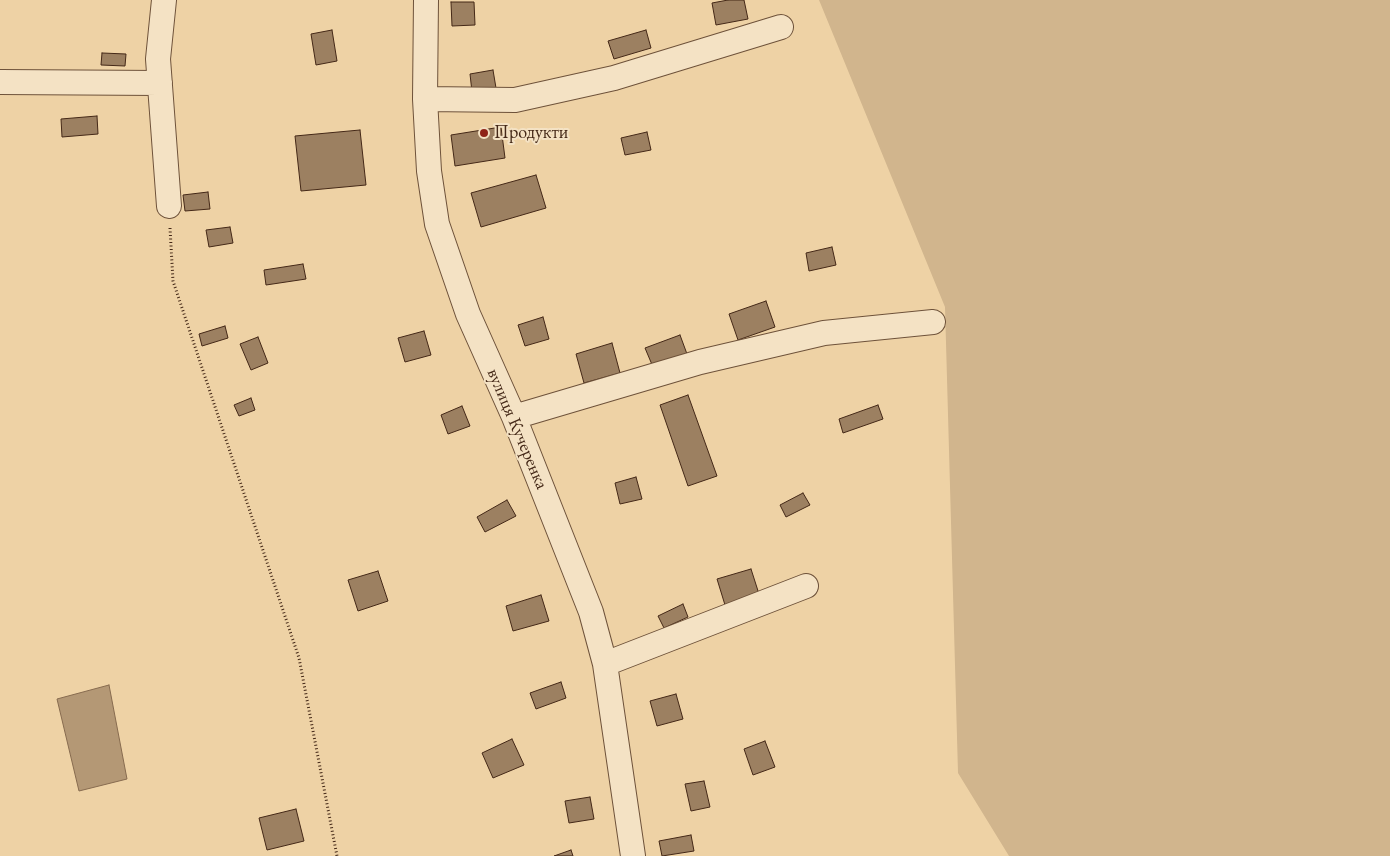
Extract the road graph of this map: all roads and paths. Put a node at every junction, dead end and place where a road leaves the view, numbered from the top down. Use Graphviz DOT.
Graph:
graph roads {
  1 [pos="164,0"];
  2 [pos="426,0"];
  3 [pos="781,27"];
  4 [pos="0,82"];
  5 [pos="160,83"];
  6 [pos="425,99"];
  7 [pos="169,206"];
  8 [pos="933,322"];
  9 [pos="514,417"];
  10 [pos="806,586"];
  11 [pos="606,664"];
  12 [pos="337,856"];
  13 [pos="633,856"];
  1 -- 5 [label="street"];
  2 -- 6 [label="street, вулиця Кучеренка"];
  3 -- 6 [label="street"];
  4 -- 5 [label="street"];
  5 -- 7 [label="street"];
  6 -- 9 [label="street, вулиця Кучеренка"];
  7 -- 12 [label="path"];
  8 -- 9 [label="street"];
  9 -- 11 [label="street, вулиця Кучеренка"];
  10 -- 11 [label="street"];
  11 -- 13 [label="street, вулиця Кучеренка"];
}
